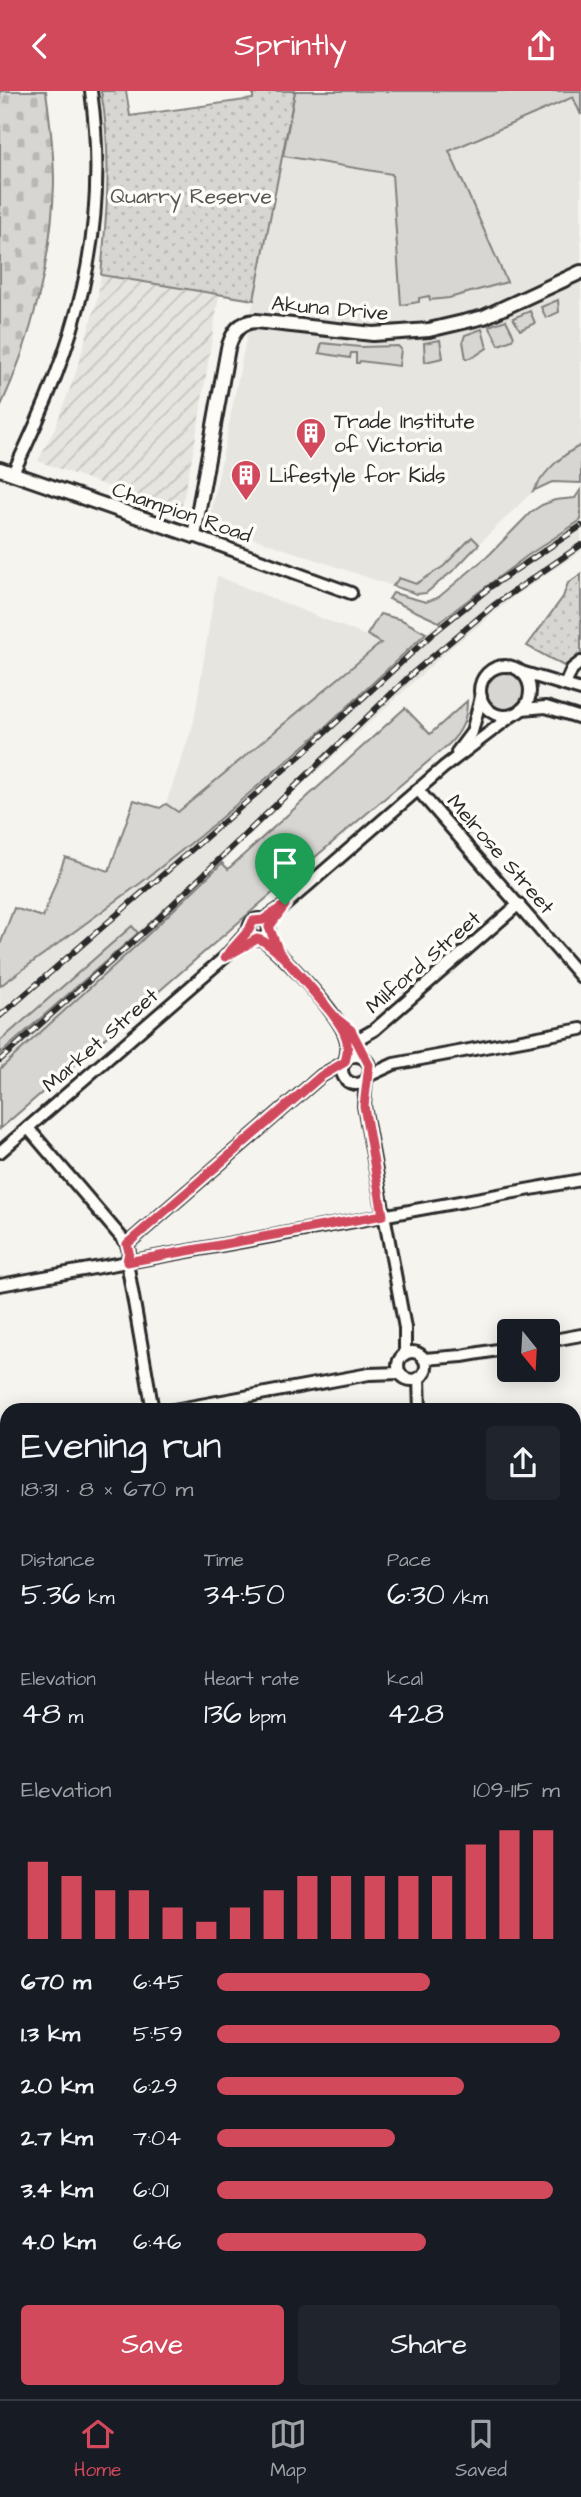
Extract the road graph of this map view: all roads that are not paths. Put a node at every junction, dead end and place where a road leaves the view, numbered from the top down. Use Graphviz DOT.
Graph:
graph roads {
  1 [pos="91,91"];
  2 [pos="581,272"];
  3 [pos="6,471"];
  4 [pos="194,536"];
  5 [pos="351,593"];
  6 [pos="581,662"];
  7 [pos="521,672"];
  8 [pos="565,685"];
  9 [pos="581,690"];
  10 [pos="481,696"];
  11 [pos="518,711"];
  12 [pos="581,717"];
  13 [pos="444,767"];
  14 [pos="418,790"];
  15 [pos="519,904"];
  16 [pos="261,931"];
  17 [pos="581,977"];
  18 [pos="581,1030"];
  19 [pos="352,1041"];
  20 [pos="366,1060"];
  21 [pos="345,1062"];
  22 [pos="394,1064"];
  23 [pos="367,1077"];
  24 [pos="348,1080"];
  25 [pos="314,1082"];
  26 [pos="364,1106"];
  27 [pos="28,1128"];
  28 [pos="0,1152"];
  29 [pos="581,1180"];
  30 [pos="383,1215"];
  31 [pos="127,1244"];
  32 [pos="127,1262"];
  33 [pos="0,1285"];
  34 [pos="581,1335"];
  35 [pos="560,1339"];
  36 [pos="497,1350"];
  37 [pos="412,1366"];
  38 [pos="152,1403"];
  39 [pos="212,1403"];
  40 [pos="419,1403"];
  1 -- 3 [label="street"];
  2 -- 4 [label="street, Akuna Drive"];
  3 -- 4 [label="street, Champion Road"];
  4 -- 5 [label="street, Champion Road"];
  6 -- 8 [label="street"];
  7 -- 8 [label="street"];
  7 -- 10 [label="street"];
  7 -- 11 [label="street"];
  8 -- 9 [label="street"];
  10 -- 11 [label="street"];
  10 -- 13 [label="street, Market Street"];
  11 -- 12 [label="street"];
  11 -- 13 [label="street, Market Street"];
  13 -- 14 [label="street, Market Street"];
  14 -- 15 [label="street, Melrose Street"];
  14 -- 16 [label="street, Market Street"];
  15 -- 17 [label="street, Melrose Street"];
  15 -- 19 [label="street, Milford Street"];
  16 -- 19 [label="street"];
  16 -- 27 [label="street, Market Street"];
  18 -- 22 [label="street"];
  19 -- 20 [label="street"];
  19 -- 21 [label="street"];
  20 -- 21 [label="street"];
  20 -- 22 [label="street"];
  20 -- 23 [label="street"];
  21 -- 24 [label="street"];
  21 -- 25 [label="street"];
  22 -- 23 [label="street"];
  23 -- 24 [label="street"];
  23 -- 26 [label="street"];
  24 -- 25 [label="street"];
  24 -- 26 [label="street"];
  25 -- 31 [label="street"];
  26 -- 30 [label="street"];
  27 -- 28 [label="street, Market Street"];
  27 -- 31 [label="street"];
  29 -- 30 [label="street"];
  30 -- 32 [label="street"];
  30 -- 37 [label="street"];
  31 -- 32 [label="street"];
  32 -- 33 [label="street"];
  32 -- 38 [label="street"];
  34 -- 35 [label="street"];
  36 -- 37 [label="street"];
  37 -- 39 [label="street"];
  37 -- 40 [label="street"];
}
